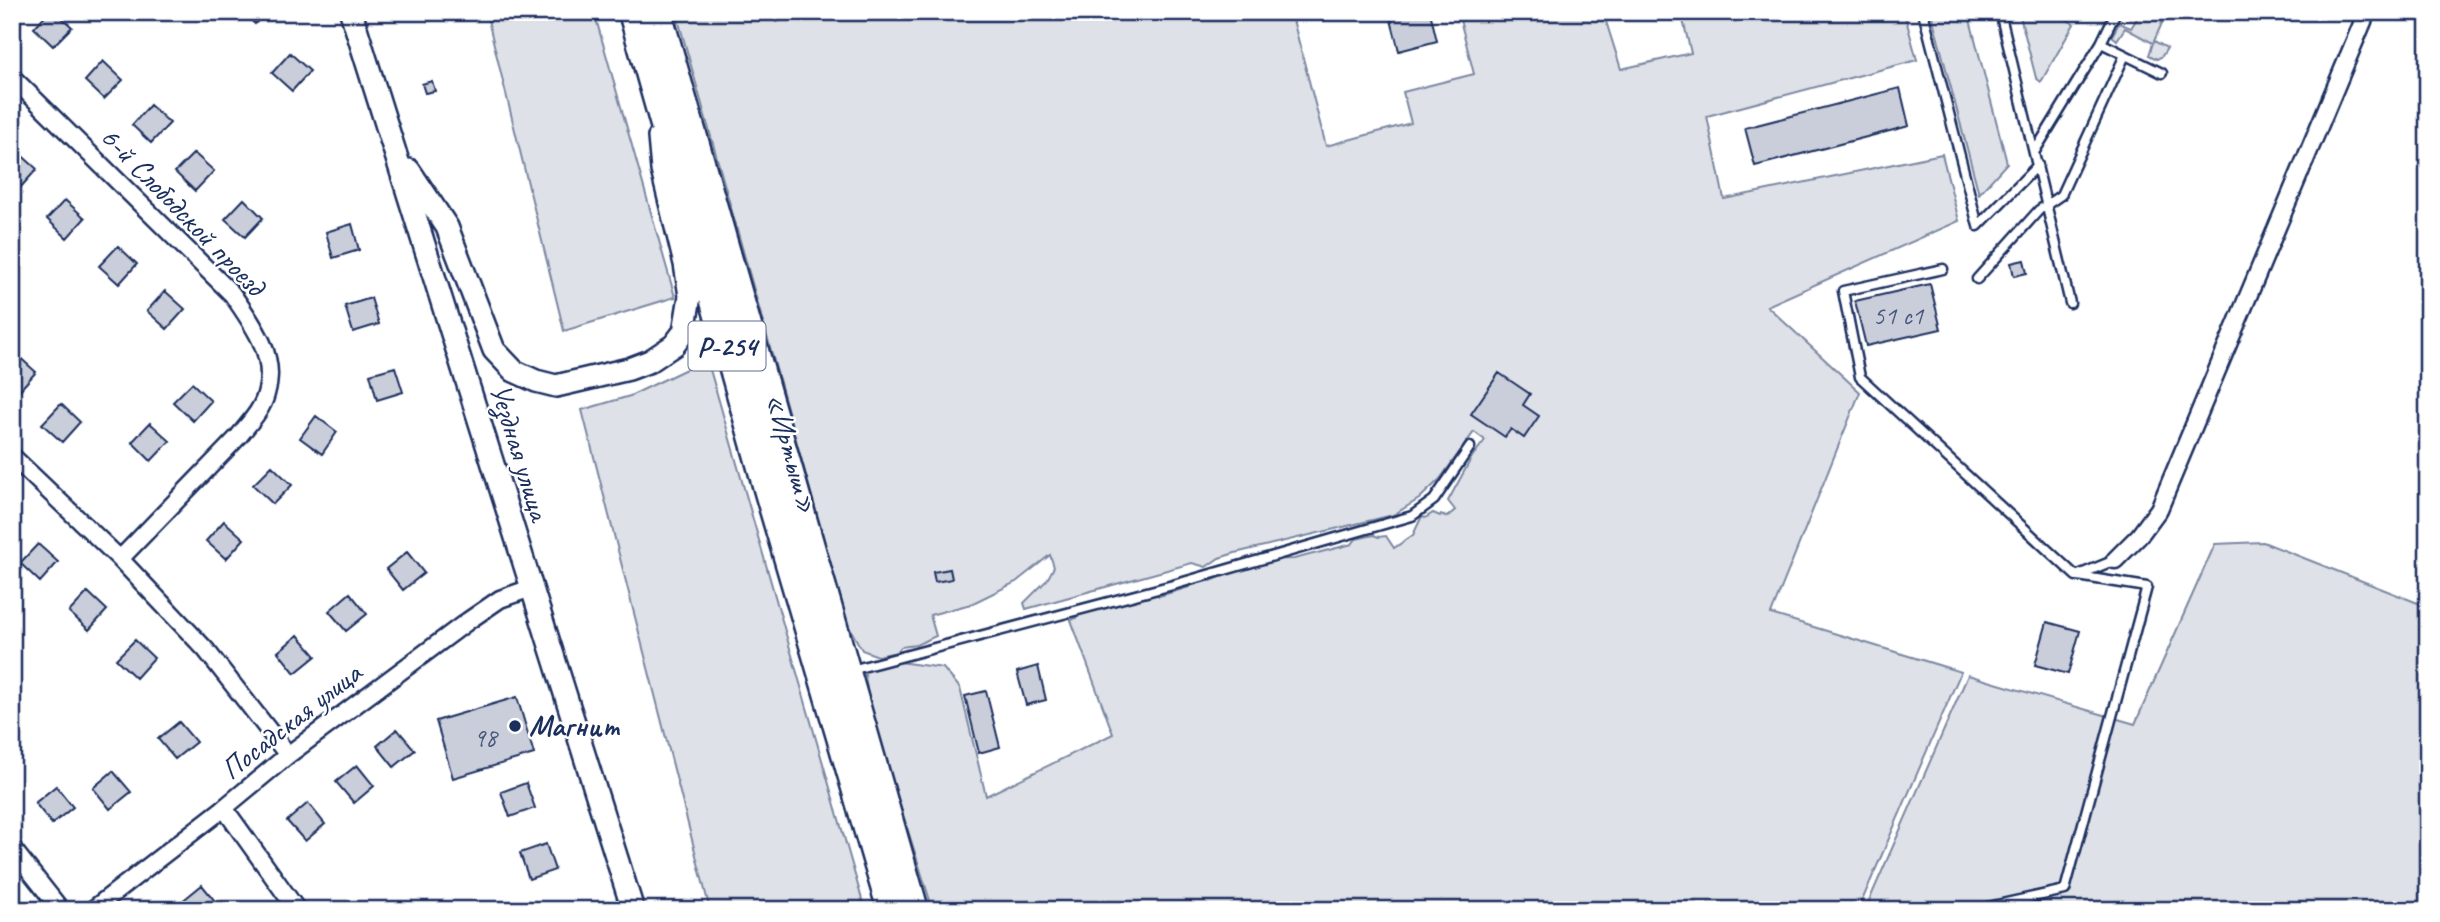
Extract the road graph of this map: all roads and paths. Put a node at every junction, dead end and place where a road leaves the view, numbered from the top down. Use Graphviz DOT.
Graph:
graph roads {
  1 [pos="351,12"];
  2 [pos="633,12"];
  3 [pos="657,12"];
  4 [pos="1923,12"];
  5 [pos="2000,12"];
  6 [pos="2116,12"];
  7 [pos="2367,12"];
  8 [pos="2101,43"];
  9 [pos="2125,55"];
  10 [pos="2162,73"];
  11 [pos="12,77"];
  12 [pos="655,94"];
  13 [pos="396,151"];
  14 [pos="2035,151"];
  15 [pos="2038,165"];
  16 [pos="2047,203"];
  17 [pos="1942,270"];
  18 [pos="1977,279"];
  19 [pos="2070,303"];
  20 [pos="1470,447"];
  21 [pos="12,456"];
  22 [pos="120,559"];
  23 [pos="2115,560"];
  24 [pos="2076,576"];
  25 [pos="531,587"];
  26 [pos="845,672"];
  27 [pos="288,755"];
  28 [pos="223,808"];
  29 [pos="12,848"];
  30 [pos="61,910"];
  31 [pos="92,910"];
  32 [pos="297,910"];
  33 [pos="633,910"];
  34 [pos="892,910"];
  35 [pos="914,910"];
  36 [pos="1974,910"];
  1 -- 13 [label="street, Уездная улица"];
  2 -- 12 [label="highway, «Иртыш» / Р-254"];
  3 -- 26 [label="highway, «Иртыш» / Р-254"];
  4 -- 15 [label="lane"];
  5 -- 14 [label="lane"];
  6 -- 8 [label="lane"];
  7 -- 23 [label="street"];
  8 -- 9 [label="lane"];
  8 -- 14 [label="lane"];
  9 -- 10 [label="lane"];
  9 -- 16 [label="lane"];
  11 -- 22 [label="street, 6-й Слободской проезд"];
  12 -- 13 [label="street"];
  12 -- 34 [label="highway, «Иртыш» / Р-254"];
  13 -- 25 [label="street, Уездная улица"];
  14 -- 15 [label="lane"];
  15 -- 16 [label="lane"];
  16 -- 18 [label="lane"];
  16 -- 19 [label="lane"];
  17 -- 24 [label="lane"];
  20 -- 26 [label="lane"];
  21 -- 22 [label="street"];
  22 -- 27 [label="street"];
  23 -- 24 [label="lane"];
  24 -- 36 [label="lane"];
  25 -- 27 [label="street, Посадская улица"];
  25 -- 33 [label="street, Уездная улица"];
  26 -- 35 [label="highway, «Иртыш» / Р-254"];
  27 -- 28 [label="street, Посадская улица"];
  28 -- 31 [label="street, Посадская улица"];
  28 -- 32 [label="street"];
  29 -- 30 [label="street"];
}
